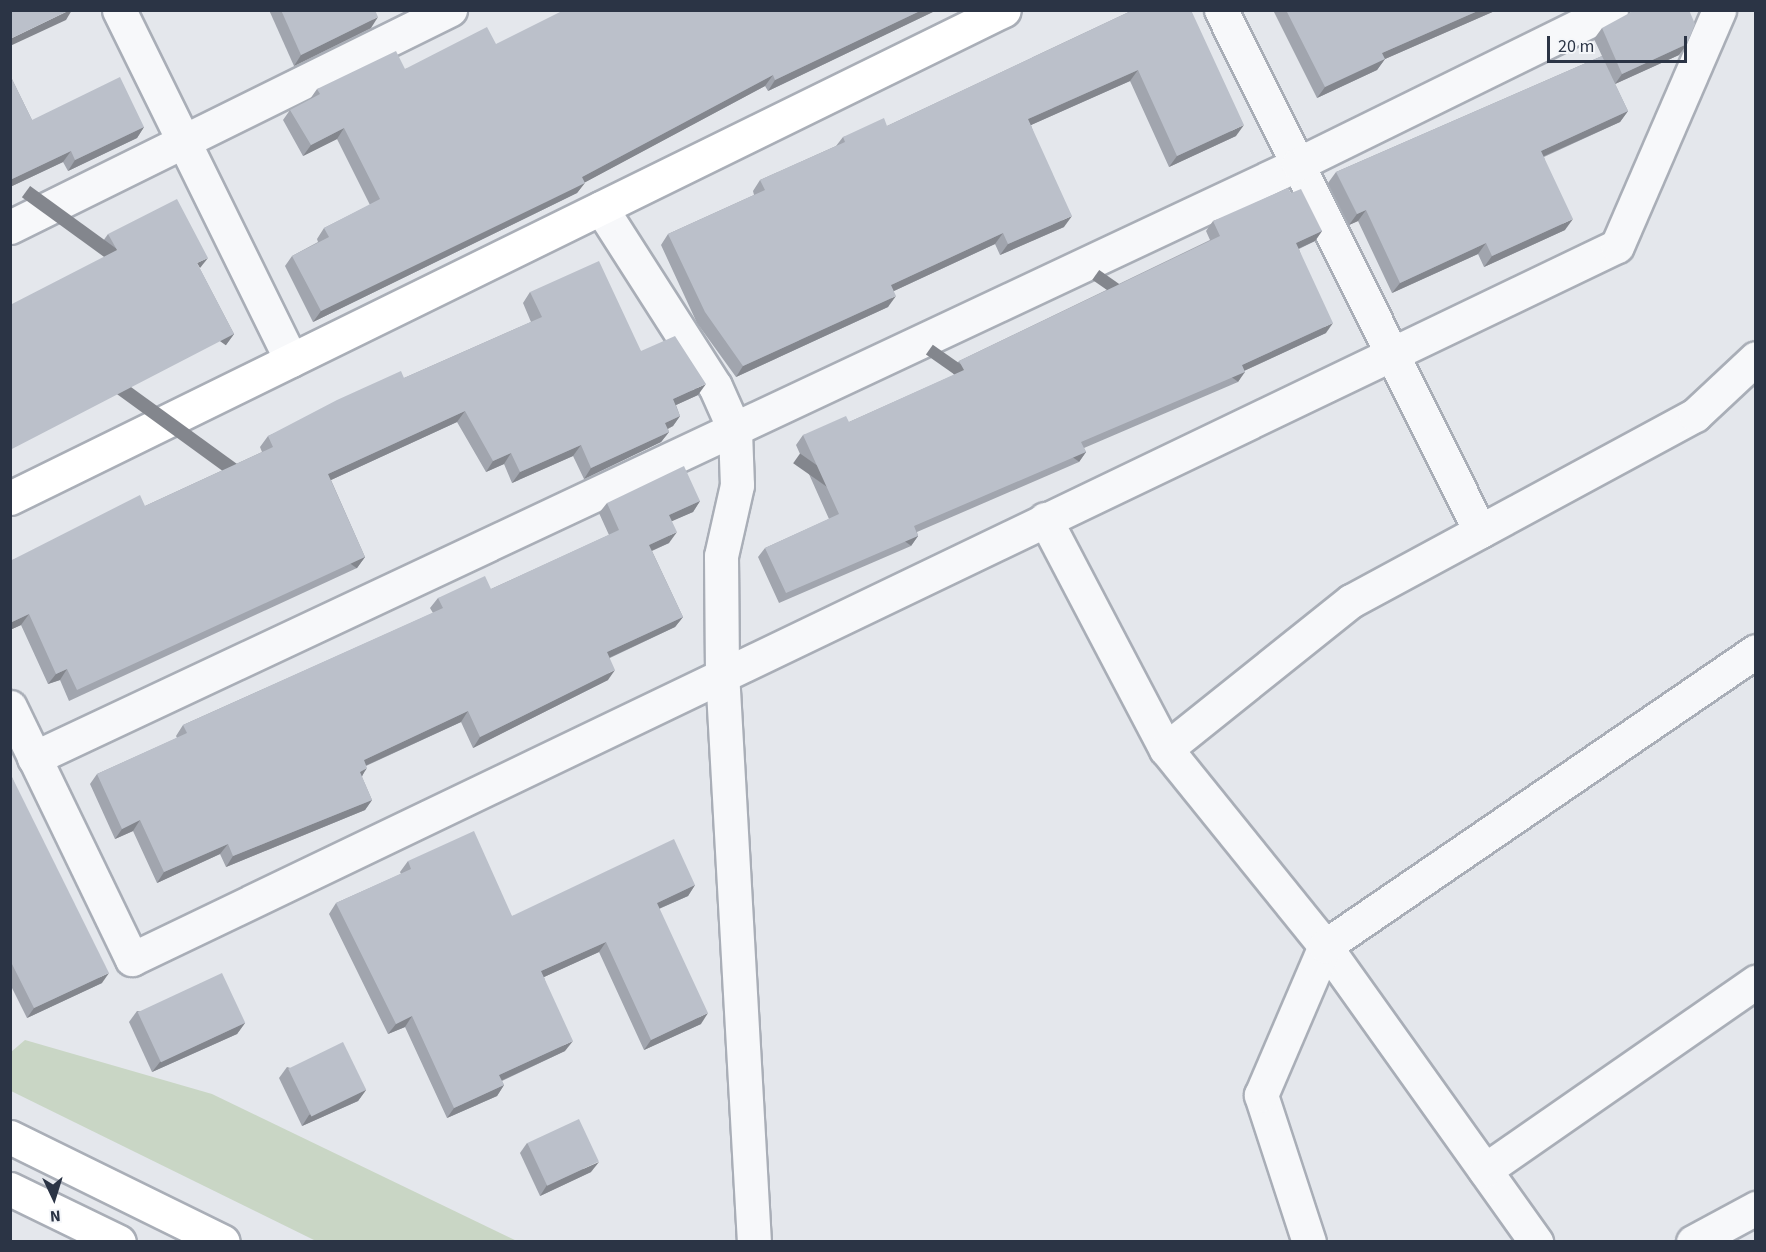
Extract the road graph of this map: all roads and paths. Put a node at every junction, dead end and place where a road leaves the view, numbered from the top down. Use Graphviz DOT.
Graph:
graph roads {
  1 [pos="119,10"];
  2 [pos="450,10"];
  3 [pos="1004,10"];
  4 [pos="1221,10"];
  5 [pos="1611,10"];
  6 [pos="1719,10"];
  7 [pos="184,141"];
  8 [pos="1298,164"];
  9 [pos="601,208"];
  10 [pos="10,227"];
  11 [pos="1389,355"];
  12 [pos="1755,358"];
  13 [pos="291,360"];
  14 [pos="735,431"];
  15 [pos="10,498"];
  16 [pos="1045,519"];
  17 [pos="1480,531"];
  18 [pos="1755,651"];
  19 [pos="722,672"];
  20 [pos="10,707"];
  21 [pos="1166,749"];
  22 [pos="34,758"];
  23 [pos="1325,946"];
  24 [pos="1755,982"];
  25 [pos="10,1137"];
  26 [pos="1485,1170"];
  27 [pos="10,1189"];
  28 [pos="1755,1208"];
  29 [pos="119,1242"];
  30 [pos="223,1242"];
  31 [pos="754,1242"];
  32 [pos="1309,1242"];
  33 [pos="1536,1242"];
  34 [pos="1693,1242"];
  1 -- 7 [label="street"];
  2 -- 7 [label="street"];
  3 -- 9 [label="street"];
  4 -- 8 [label="street"];
  5 -- 8 [label="street"];
  6 -- 11 [label="street"];
  7 -- 10 [label="street"];
  7 -- 13 [label="street"];
  8 -- 11 [label="street"];
  8 -- 14 [label="street"];
  9 -- 13 [label="street"];
  9 -- 14 [label="street"];
  11 -- 16 [label="street"];
  11 -- 17 [label="street"];
  12 -- 17 [label="street"];
  13 -- 15 [label="street"];
  14 -- 19 [label="street"];
  14 -- 22 [label="street"];
  16 -- 19 [label="street"];
  16 -- 21 [label="street"];
  17 -- 21 [label="street"];
  18 -- 23 [label="street"];
  19 -- 22 [label="street"];
  19 -- 31 [label="street"];
  20 -- 22 [label="street"];
  21 -- 23 [label="street"];
  23 -- 26 [label="street"];
  23 -- 32 [label="street"];
  24 -- 26 [label="street"];
  25 -- 30 [label="street"];
  26 -- 33 [label="street"];
  27 -- 29 [label="street"];
  28 -- 34 [label="street"];
}
